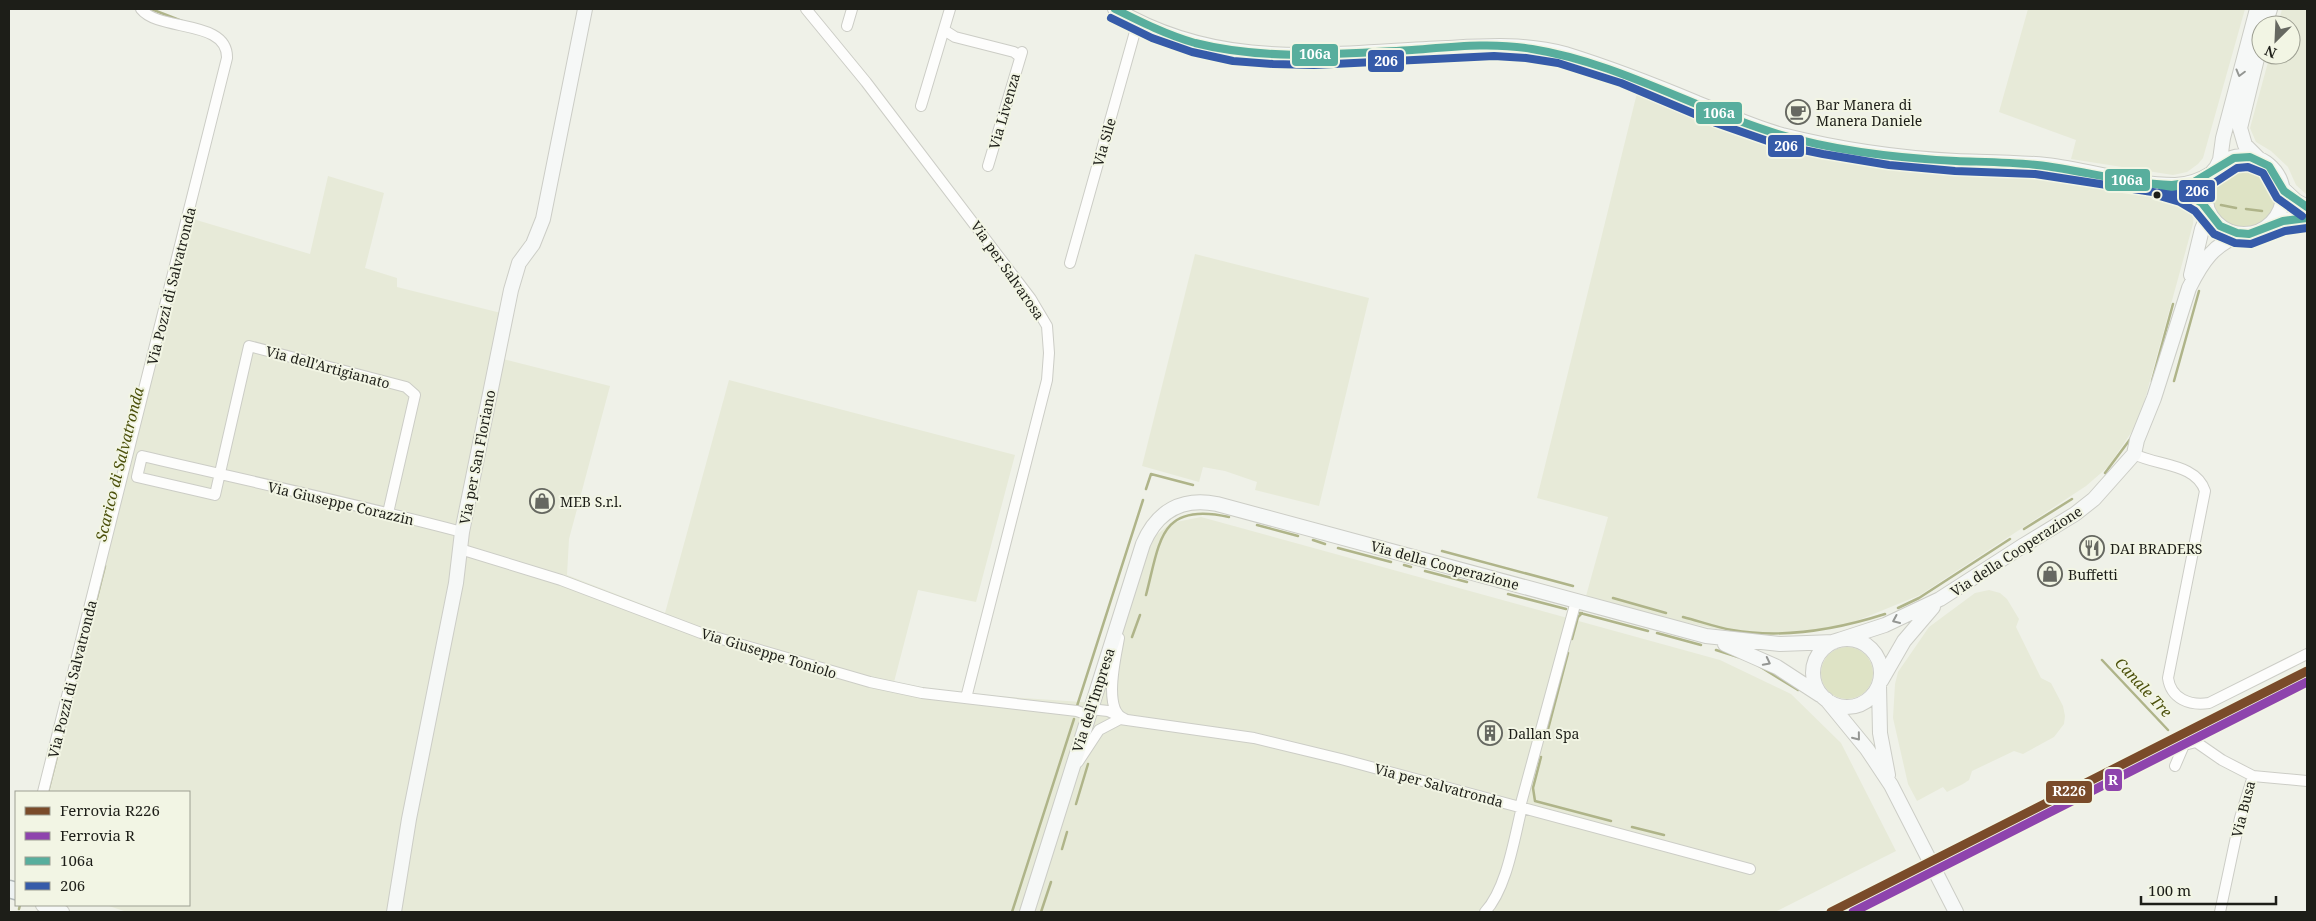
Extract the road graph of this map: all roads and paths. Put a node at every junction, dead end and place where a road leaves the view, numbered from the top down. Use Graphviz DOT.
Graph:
graph roads {
  1 [pos="141,9"];
  2 [pos="585,9"];
  3 [pos="806,9"];
  4 [pos="852,9"];
  5 [pos="950,9"];
  6 [pos="1115,9"];
  7 [pos="2257,9"];
  8 [pos="1138,21"];
  9 [pos="847,26"];
  10 [pos="944,30"];
  11 [pos="2255,65"];
  12 [pos="921,106"];
  13 [pos="2260,160"];
  14 [pos="988,166"];
  15 [pos="2214,170"];
  16 [pos="2155,184"];
  17 [pos="2282,188"];
  18 [pos="2307,207"];
  19 [pos="2208,209"];
  20 [pos="2307,218"];
  21 [pos="2267,227"];
  22 [pos="2243,234"];
  23 [pos="1070,262"];
  24 [pos="2189,288"];
  25 [pos="2134,454"];
  26 [pos="219,474"];
  27 [pos="1183,504"];
  28 [pos="388,513"];
  29 [pos="462,532"];
  30 [pos="460,549"];
  31 [pos="1940,599"];
  32 [pos="1576,601"];
  33 [pos="1119,621"];
  34 [pos="1706,636"];
  35 [pos="1836,641"];
  36 [pos="2307,654"];
  37 [pos="1879,684"];
  38 [pos="966,698"];
  39 [pos="1825,698"];
  40 [pos="1089,712"];
  41 [pos="1119,718"];
  42 [pos="2175,766"];
  43 [pos="1070,772"];
  44 [pos="2253,776"];
  45 [pos="2307,781"];
  46 [pos="1891,785"];
  47 [pos="43,791"];
  48 [pos="1521,807"];
  49 [pos="1750,869"];
  50 [pos="47,906"];
  51 [pos="62,912"];
  52 [pos="394,912"];
  53 [pos="1026,912"];
  54 [pos="1485,912"];
  55 [pos="1956,912"];
  56 [pos="2220,912"];
  1 -- 47 [label="street, Via Pozzi di Salvatronda"];
  2 -- 29 [label="street, Via per San Floriano"];
  3 -- 38 [label="street, Via per Salvarosa"];
  4 -- 9 [label="street"];
  5 -- 10 [label="street"];
  6 -- 8 [label="street"];
  7 -- 15 [label="street, one-way"];
  8 -- 16 [label="street"];
  8 -- 23 [label="street, Via Sile"];
  10 -- 12 [label="street"];
  10 -- 14 [label="street, Via Livenza"];
  11 -- 13 [label="street"];
  13 -- 15 [label="street"];
  13 -- 17 [label="street"];
  15 -- 16 [label="street"];
  15 -- 19 [label="street"];
  16 -- 19 [label="street"];
  17 -- 18 [label="street"];
  17 -- 21 [label="street"];
  19 -- 22 [label="street"];
  19 -- 24 [label="street, Via della Cooperazione"];
  20 -- 21 [label="street"];
  21 -- 22 [label="street"];
  22 -- 24 [label="street, Via della Cooperazione"];
  24 -- 25 [label="street, Via della Cooperazione"];
  25 -- 31 [label="street, Via della Cooperazione"];
  25 -- 36 [label="street"];
  26 -- 26 [label="street, Via Giuseppe Corazzin"];
  26 -- 28 [label="street, Via Giuseppe Corazzin"];
  26 -- 28 [label="street, Via dell'Artigianato"];
  27 -- 32 [label="street, Via della Cooperazione"];
  27 -- 33 [label="street, Via dell'Impresa"];
  28 -- 29 [label="street, Via Giuseppe Corazzin"];
  29 -- 30 [label="street, Via per San Floriano"];
  30 -- 38 [label="street, Via Giuseppe Toniolo"];
  30 -- 52 [label="street, Via per San Floriano"];
  31 -- 35 [label="street, Via della Cooperazione, one-way"];
  31 -- 37 [label="street, Via della Cooperazione"];
  32 -- 34 [label="street, Via della Cooperazione"];
  32 -- 48 [label="street"];
  33 -- 40 [label="street, Via dell'Impresa"];
  33 -- 41 [label="street"];
  34 -- 35 [label="street, Via della Cooperazione"];
  34 -- 39 [label="street, Via della Cooperazione, one-way"];
  35 -- 37 [label="street"];
  35 -- 39 [label="street"];
  37 -- 39 [label="street"];
  37 -- 46 [label="street"];
  38 -- 40 [label="street, Via Giuseppe Toniolo"];
  39 -- 46 [label="street, one-way"];
  40 -- 41 [label="street, Via per Salvatronda"];
  40 -- 43 [label="street, Via dell'Impresa"];
  41 -- 43 [label="street"];
  41 -- 48 [label="street, Via per Salvatronda"];
  42 -- 44 [label="street, Via Busa"];
  43 -- 53 [label="street, Via dell'Impresa"];
  44 -- 45 [label="street"];
  44 -- 56 [label="street, Via Busa"];
  46 -- 55 [label="street"];
  48 -- 49 [label="street, Via per Salvatronda"];
  48 -- 54 [label="street"];
  50 -- 51 [label="street"];
}
